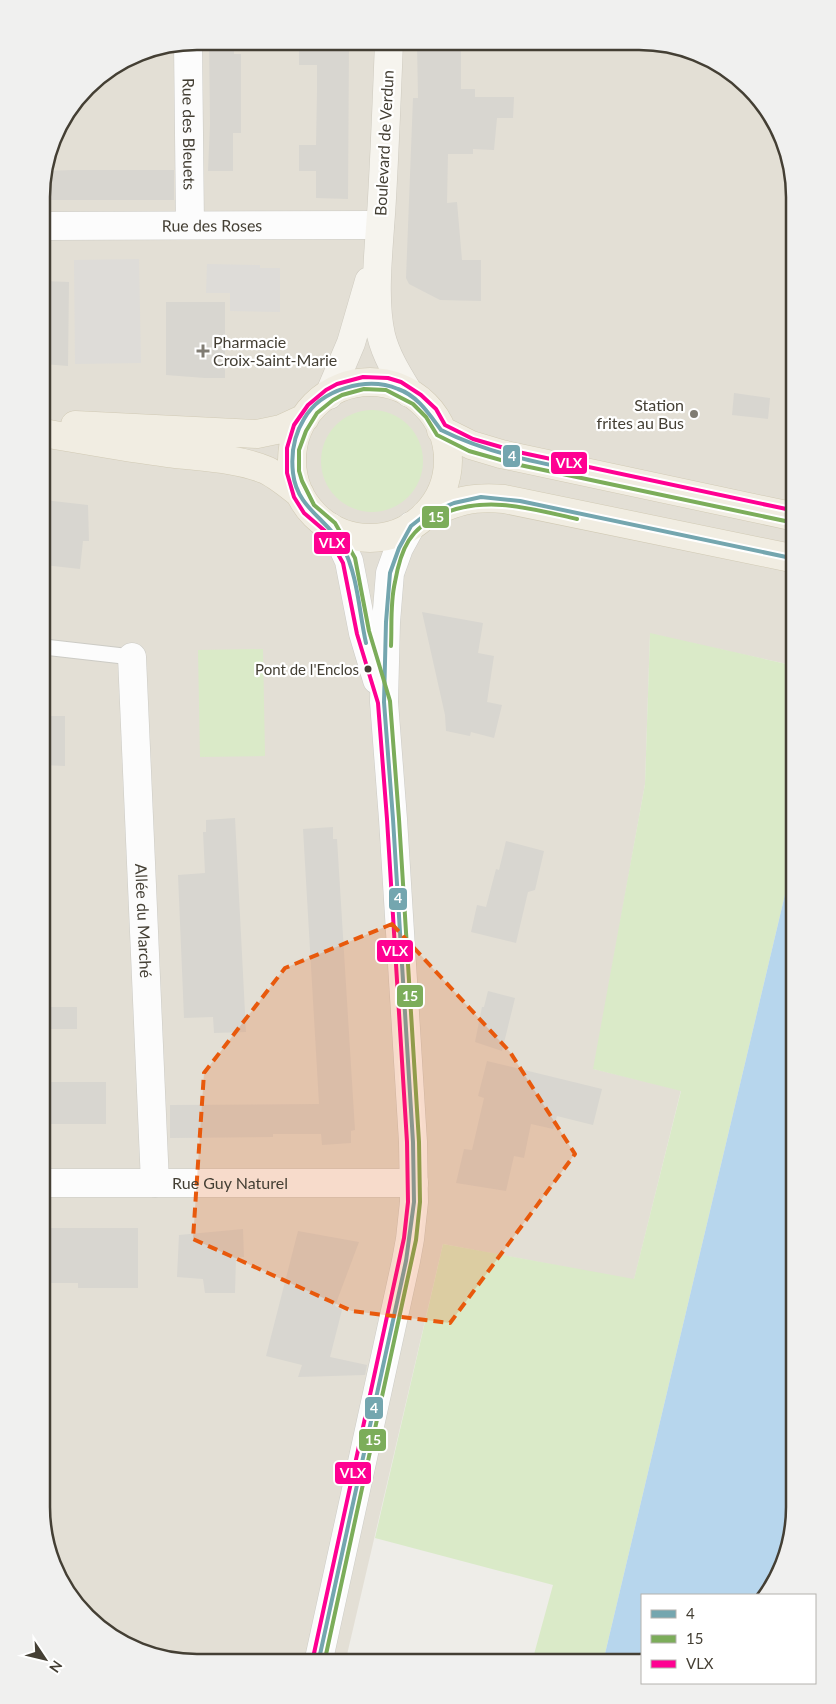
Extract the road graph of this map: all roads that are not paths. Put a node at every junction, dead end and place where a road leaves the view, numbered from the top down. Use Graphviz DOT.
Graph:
graph roads {
  1 [pos="188,50"];
  2 [pos="389,50"];
  3 [pos="190,225"];
  4 [pos="50,226"];
  5 [pos="380,234"];
  6 [pos="409,393"];
  7 [pos="329,395"];
  8 [pos="305,418"];
  9 [pos="50,425"];
  10 [pos="441,430"];
  11 [pos="50,434"];
  12 [pos="300,494"];
  13 [pos="786,515"];
  14 [pos="418,521"];
  15 [pos="330,527"];
  16 [pos="786,557"];
  17 [pos="50,648"];
  18 [pos="132,657"];
  19 [pos="384,702"];
  20 [pos="50,1183"];
  21 [pos="155,1183"];
  22 [pos="414,1183"];
  23 [pos="320,1654"];
  1 -- 3 [label="street, Rue des Bleuets"];
  2 -- 5 [label="street, Boulevard de Verdun"];
  3 -- 4 [label="street, Rue des Roses"];
  3 -- 5 [label="street, Rue des Roses"];
  5 -- 6 [label="street, Boulevard de Verdun"];
  5 -- 7 [label="street, Boulevard de Verdun"];
  6 -- 7 [label="main road"];
  6 -- 10 [label="main road"];
  7 -- 8 [label="main road"];
  8 -- 9 [label="main road"];
  8 -- 12 [label="main road"];
  10 -- 13 [label="main road"];
  10 -- 14 [label="main road"];
  11 -- 12 [label="main road"];
  12 -- 15 [label="main road"];
  14 -- 15 [label="main road"];
  14 -- 16 [label="main road"];
  14 -- 19 [label="street"];
  15 -- 19 [label="street"];
  17 -- 18 [label="lane"];
  18 -- 21 [label="street, Allée du Marché"];
  19 -- 22 [label="street"];
  20 -- 21 [label="street, Rue Guy Naturel"];
  21 -- 22 [label="street, Rue Guy Naturel"];
  22 -- 23 [label="street"];
}
